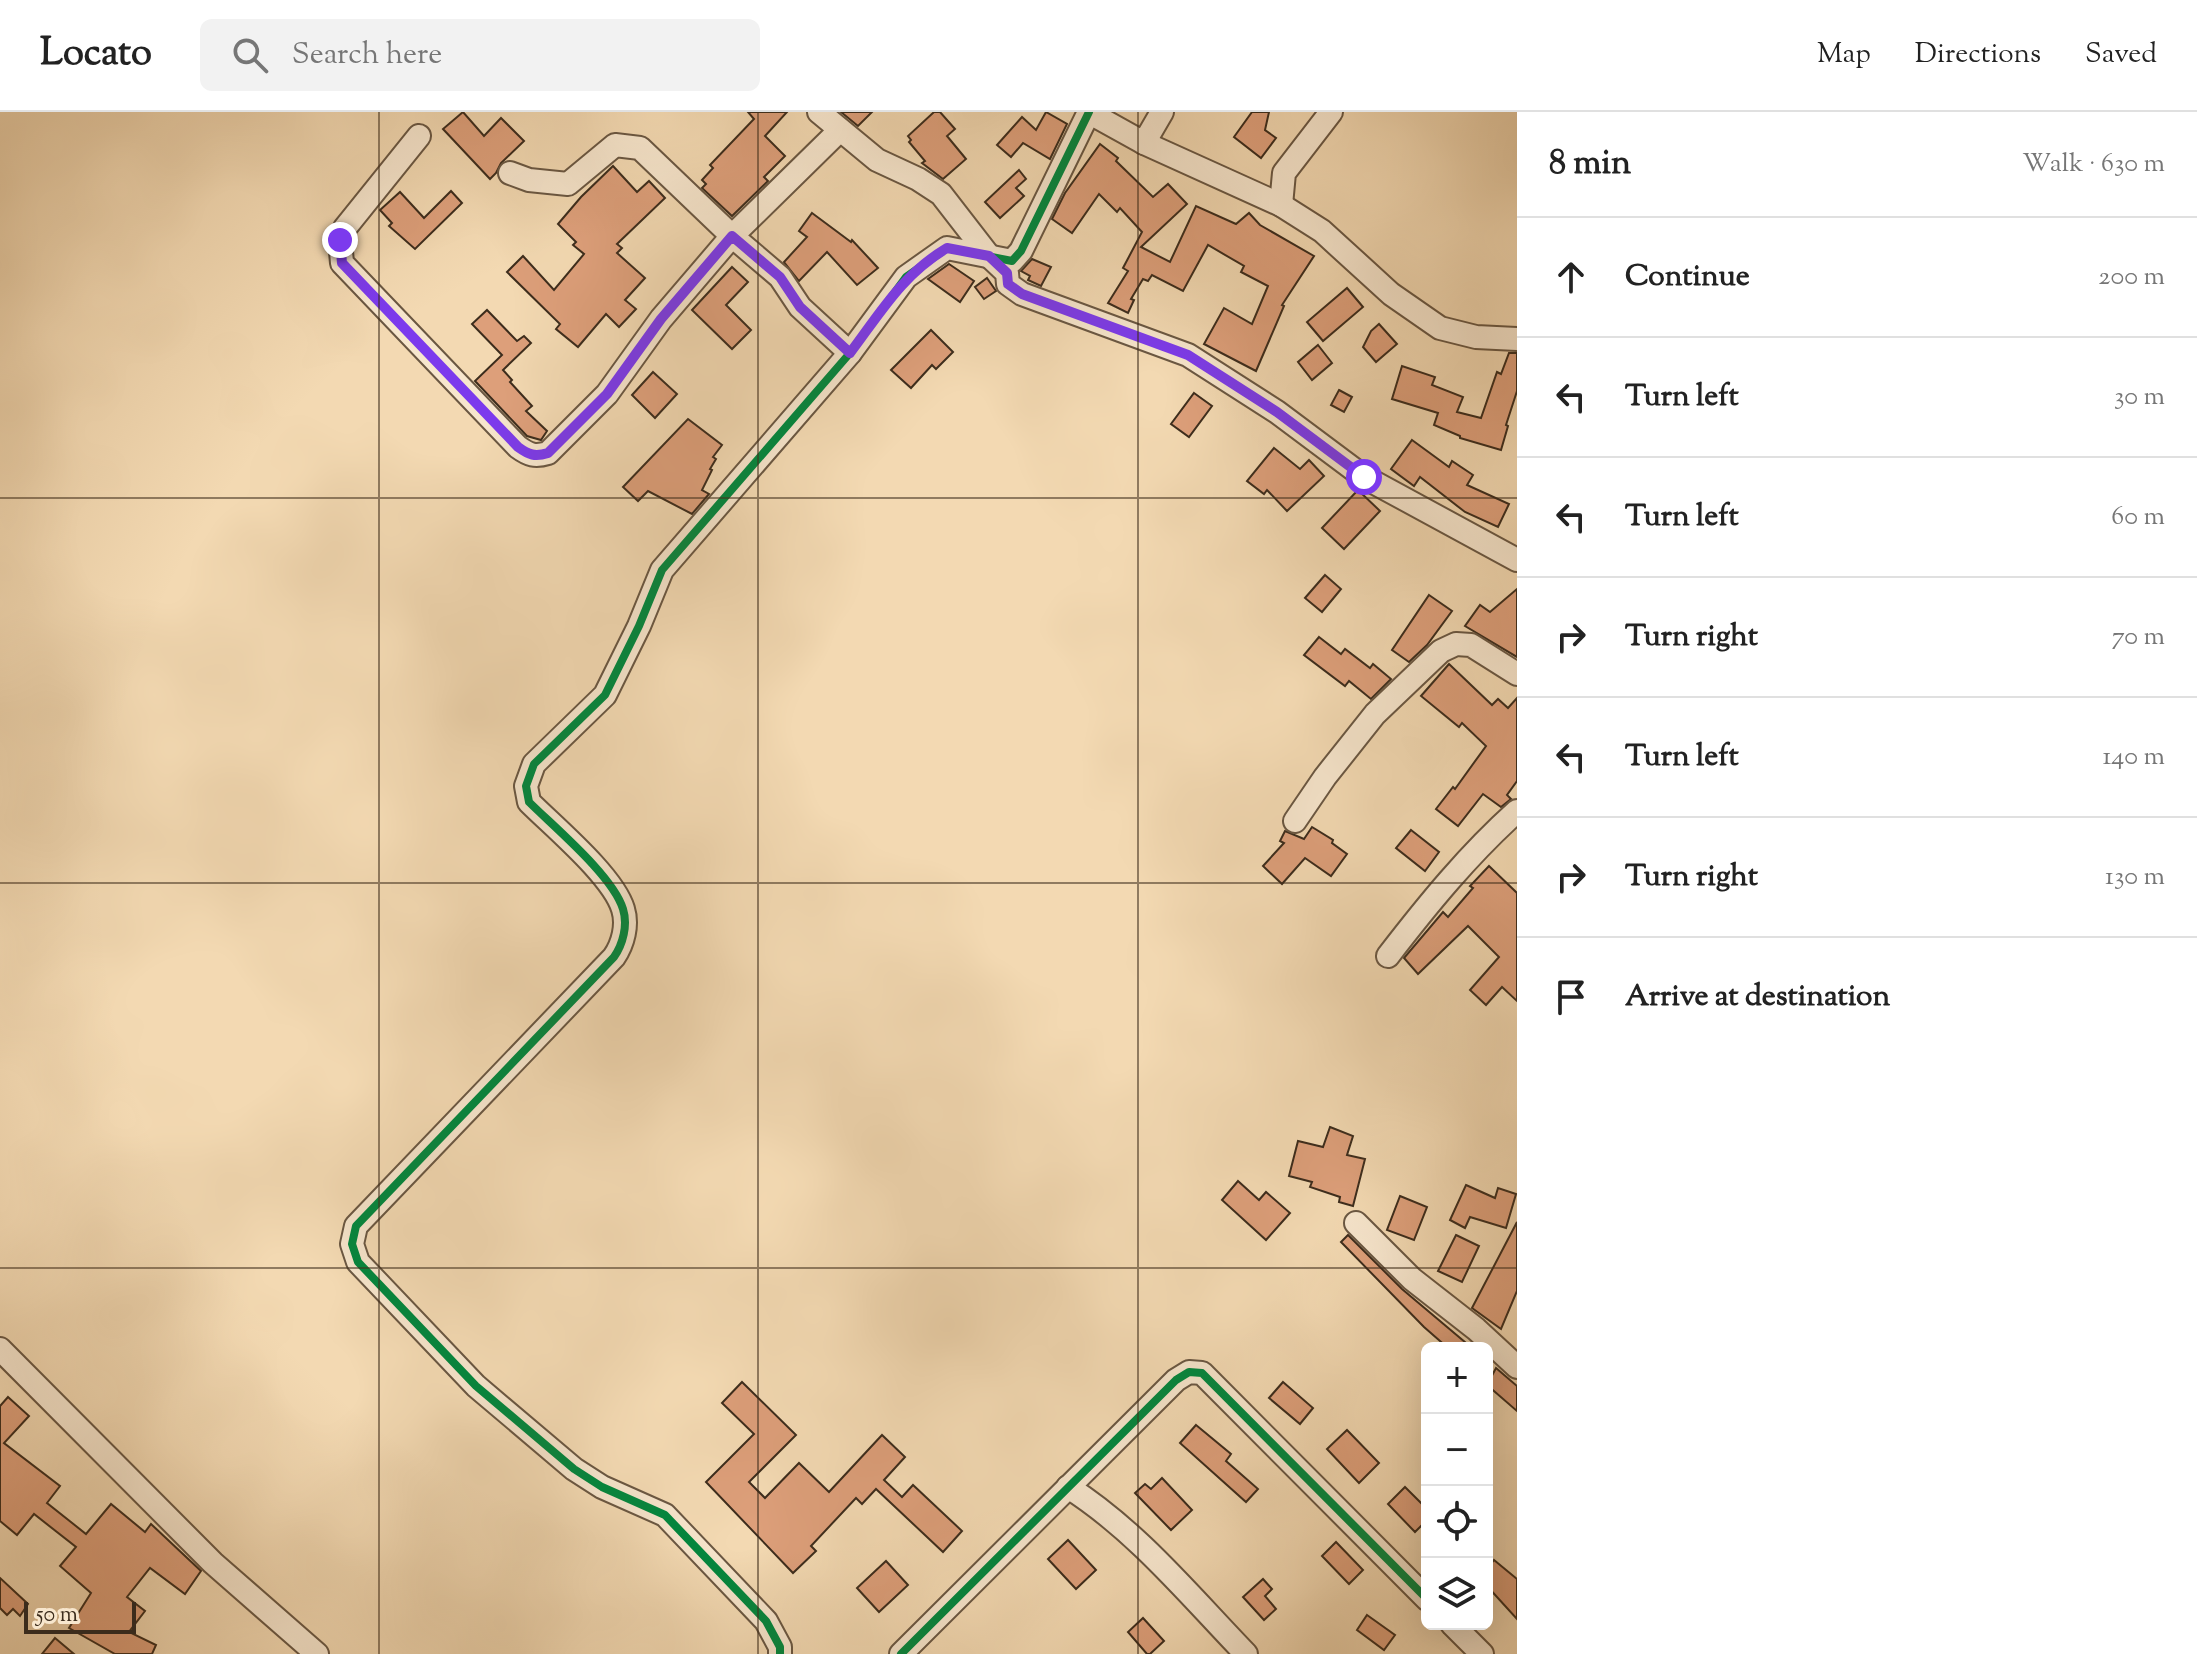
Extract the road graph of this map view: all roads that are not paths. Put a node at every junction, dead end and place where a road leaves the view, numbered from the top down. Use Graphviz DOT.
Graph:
graph roads {
  1 [pos="819,112"];
  2 [pos="1089,112"];
  3 [pos="1162,112"];
  4 [pos="1331,112"];
  5 [pos="840,130"];
  6 [pos="419,136"];
  7 [pos="1144,143"];
  8 [pos="510,173"];
  9 [pos="1281,205"];
  10 [pos="732,236"];
  11 [pos="989,256"];
  12 [pos="1009,267"];
  13 [pos="1517,339"];
  14 [pos="850,353"];
  15 [pos="1517,560"];
  16 [pos="1517,674"];
  17 [pos="1517,811"];
  18 [pos="1295,821"];
  19 [pos="1388,956"];
  20 [pos="1356,1223"];
  21 [pos="0,1349"];
  22 [pos="1517,1367"];
  23 [pos="1068,1487"];
  24 [pos="1421,1593"];
  25 [pos="1458,1630"];
  26 [pos="317,1654"];
  27 [pos="780,1654"];
  28 [pos="901,1654"];
  29 [pos="1246,1654"];
  30 [pos="1482,1654"];
  1 -- 5 [label="street"];
  2 -- 7 [label="street"];
  2 -- 12 [label="street"];
  3 -- 7 [label="street"];
  4 -- 9 [label="street"];
  5 -- 10 [label="street"];
  5 -- 11 [label="street"];
  6 -- 10 [label="street"];
  7 -- 9 [label="street"];
  8 -- 10 [label="street"];
  9 -- 13 [label="street"];
  10 -- 14 [label="street"];
  11 -- 12 [label="street"];
  11 -- 14 [label="street"];
  12 -- 15 [label="street"];
  14 -- 27 [label="street"];
  16 -- 18 [label="street"];
  17 -- 19 [label="street"];
  20 -- 22 [label="street"];
  21 -- 26 [label="street"];
  23 -- 24 [label="street"];
  23 -- 28 [label="street"];
  23 -- 29 [label="street"];
  25 -- 30 [label="street"];
}
